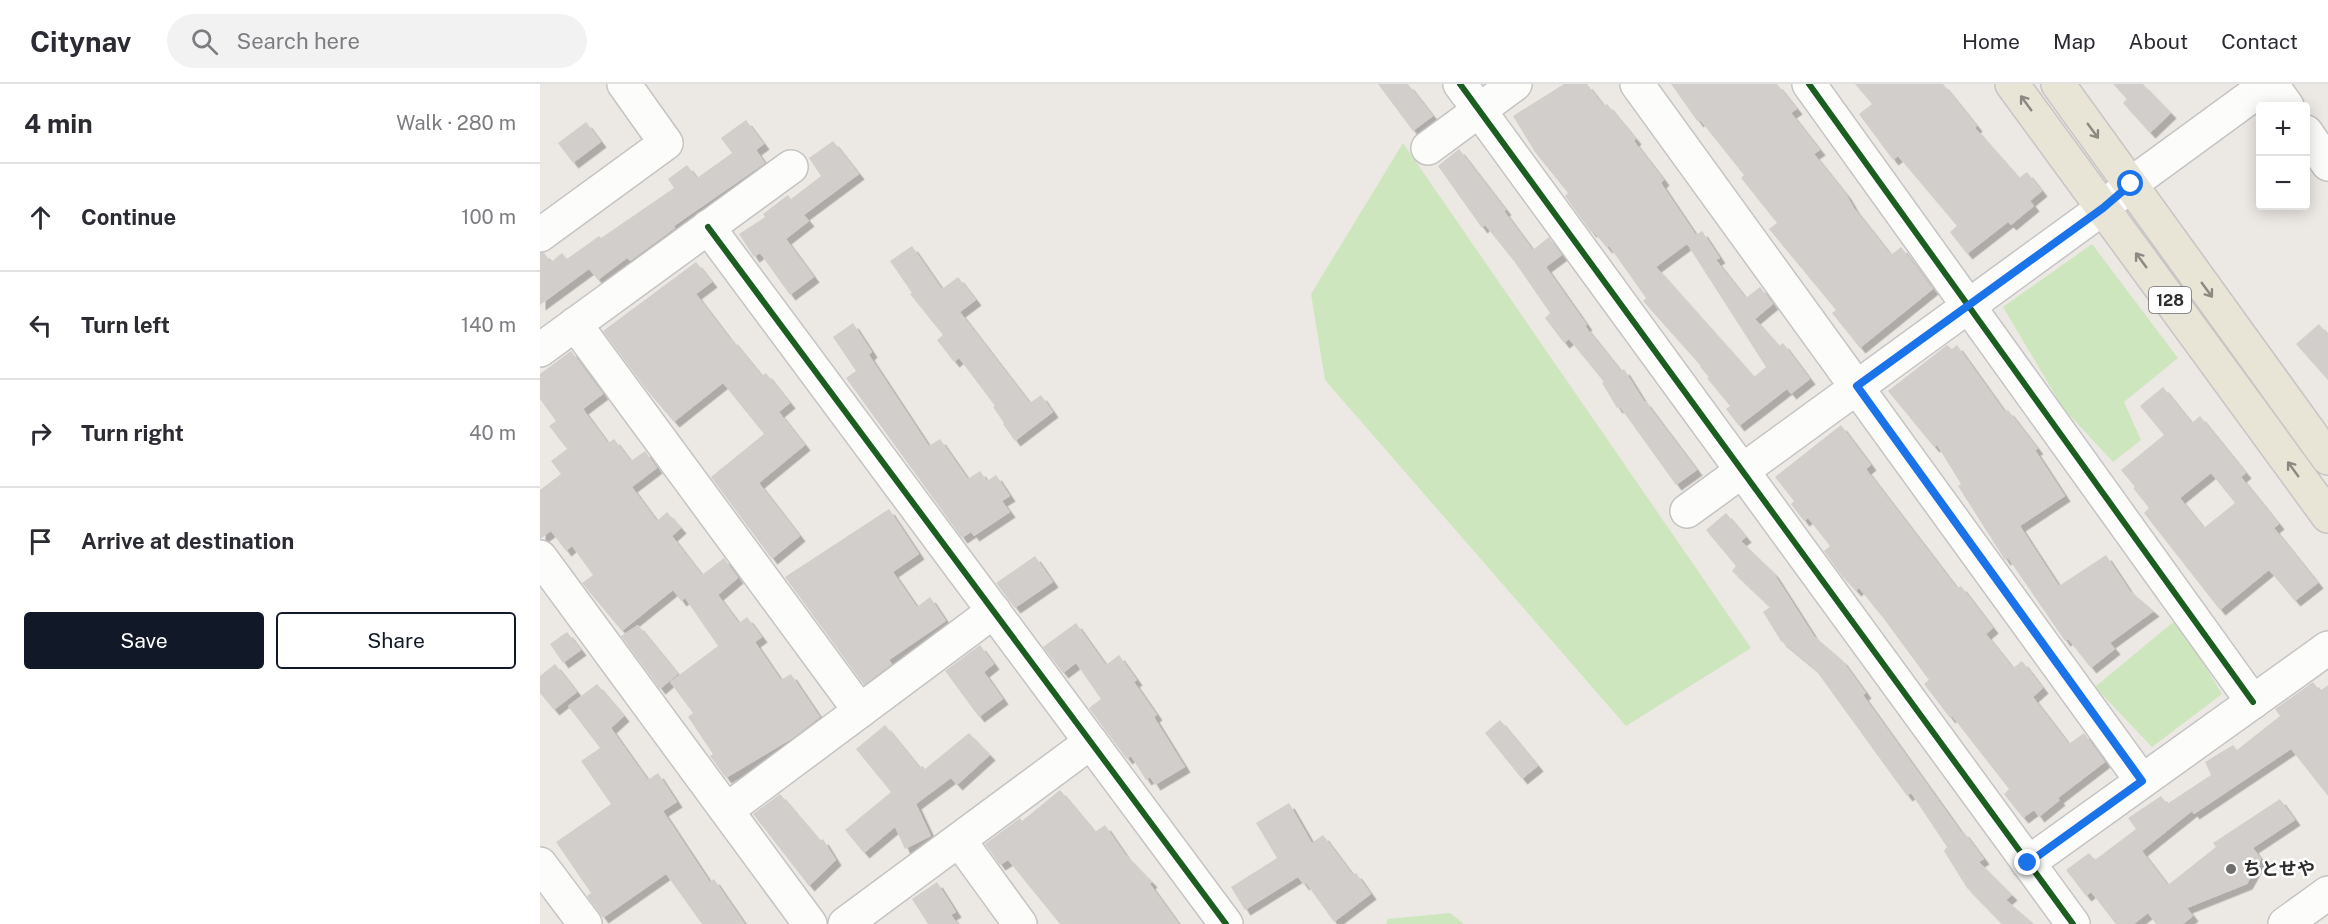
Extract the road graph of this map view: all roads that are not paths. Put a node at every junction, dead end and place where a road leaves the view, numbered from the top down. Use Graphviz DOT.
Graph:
graph roads {
  1 [pos="624,84"];
  2 [pos="1460,84"];
  3 [pos="1515,84"];
  4 [pos="1637,84"];
  5 [pos="1809,84"];
  6 [pos="2012,84"];
  7 [pos="2058,84"];
  8 [pos="2270,84"];
  9 [pos="2284,102"];
  10 [pos="1480,110"];
  11 [pos="2310,138"];
  12 [pos="1428,148"];
  13 [pos="2328,164"];
  14 [pos="791,167"];
  15 [pos="2131,184"];
  16 [pos="2103,208"];
  17 [pos="708,227"];
  18 [pos="540,235"];
  19 [pos="1968,306"];
  20 [pos="575,324"];
  21 [pos="540,350"];
  22 [pos="1857,386"];
  23 [pos="2328,458"];
  24 [pos="1742,470"];
  25 [pos="1687,511"];
  26 [pos="2328,516"];
  27 [pos="540,557"];
  28 [pos="994,611"];
  29 [pos="2328,648"];
  30 [pos="2253,702"];
  31 [pos="860,711"];
  32 [pos="1091,742"];
  33 [pos="2142,781"];
  34 [pos="727,810"];
  35 [pos="959,840"];
  36 [pos="2028,863"];
  37 [pos="540,864"];
  38 [pos="2328,893"];
  39 [pos="585,924"];
  40 [pos="810,924"];
  41 [pos="845,924"];
  42 [pos="1020,924"];
  43 [pos="1226,924"];
  44 [pos="2073,924"];
  45 [pos="2285,924"];
  1 -- 18 [label="street"];
  2 -- 10 [label="street"];
  3 -- 10 [label="street"];
  4 -- 22 [label="street"];
  5 -- 19 [label="street"];
  16 -- 6 [label="main road, 128, one-way"];
  7 -- 15 [label="main road, 128, one-way"];
  8 -- 9 [label="street"];
  8 -- 15 [label="street"];
  10 -- 12 [label="street"];
  10 -- 24 [label="street"];
  11 -- 13 [label="street"];
  14 -- 17 [label="street"];
  15 -- 16 [label="street"];
  15 -- 23 [label="main road, 128, one-way"];
  16 -- 19 [label="street"];
  26 -- 16 [label="main road, 128, one-way"];
  17 -- 20 [label="street"];
  17 -- 28 [label="street"];
  19 -- 22 [label="street"];
  19 -- 30 [label="street"];
  20 -- 21 [label="street"];
  20 -- 31 [label="street"];
  22 -- 24 [label="street"];
  22 -- 33 [label="street"];
  24 -- 25 [label="street"];
  24 -- 36 [label="street"];
  27 -- 34 [label="street"];
  28 -- 31 [label="street"];
  28 -- 32 [label="street"];
  29 -- 30 [label="street"];
  30 -- 33 [label="street"];
  31 -- 34 [label="street"];
  32 -- 35 [label="street"];
  32 -- 43 [label="street"];
  33 -- 36 [label="street"];
  34 -- 40 [label="street"];
  35 -- 41 [label="street"];
  35 -- 42 [label="street"];
  36 -- 44 [label="street"];
  37 -- 39 [label="street"];
  38 -- 45 [label="street"];
}
